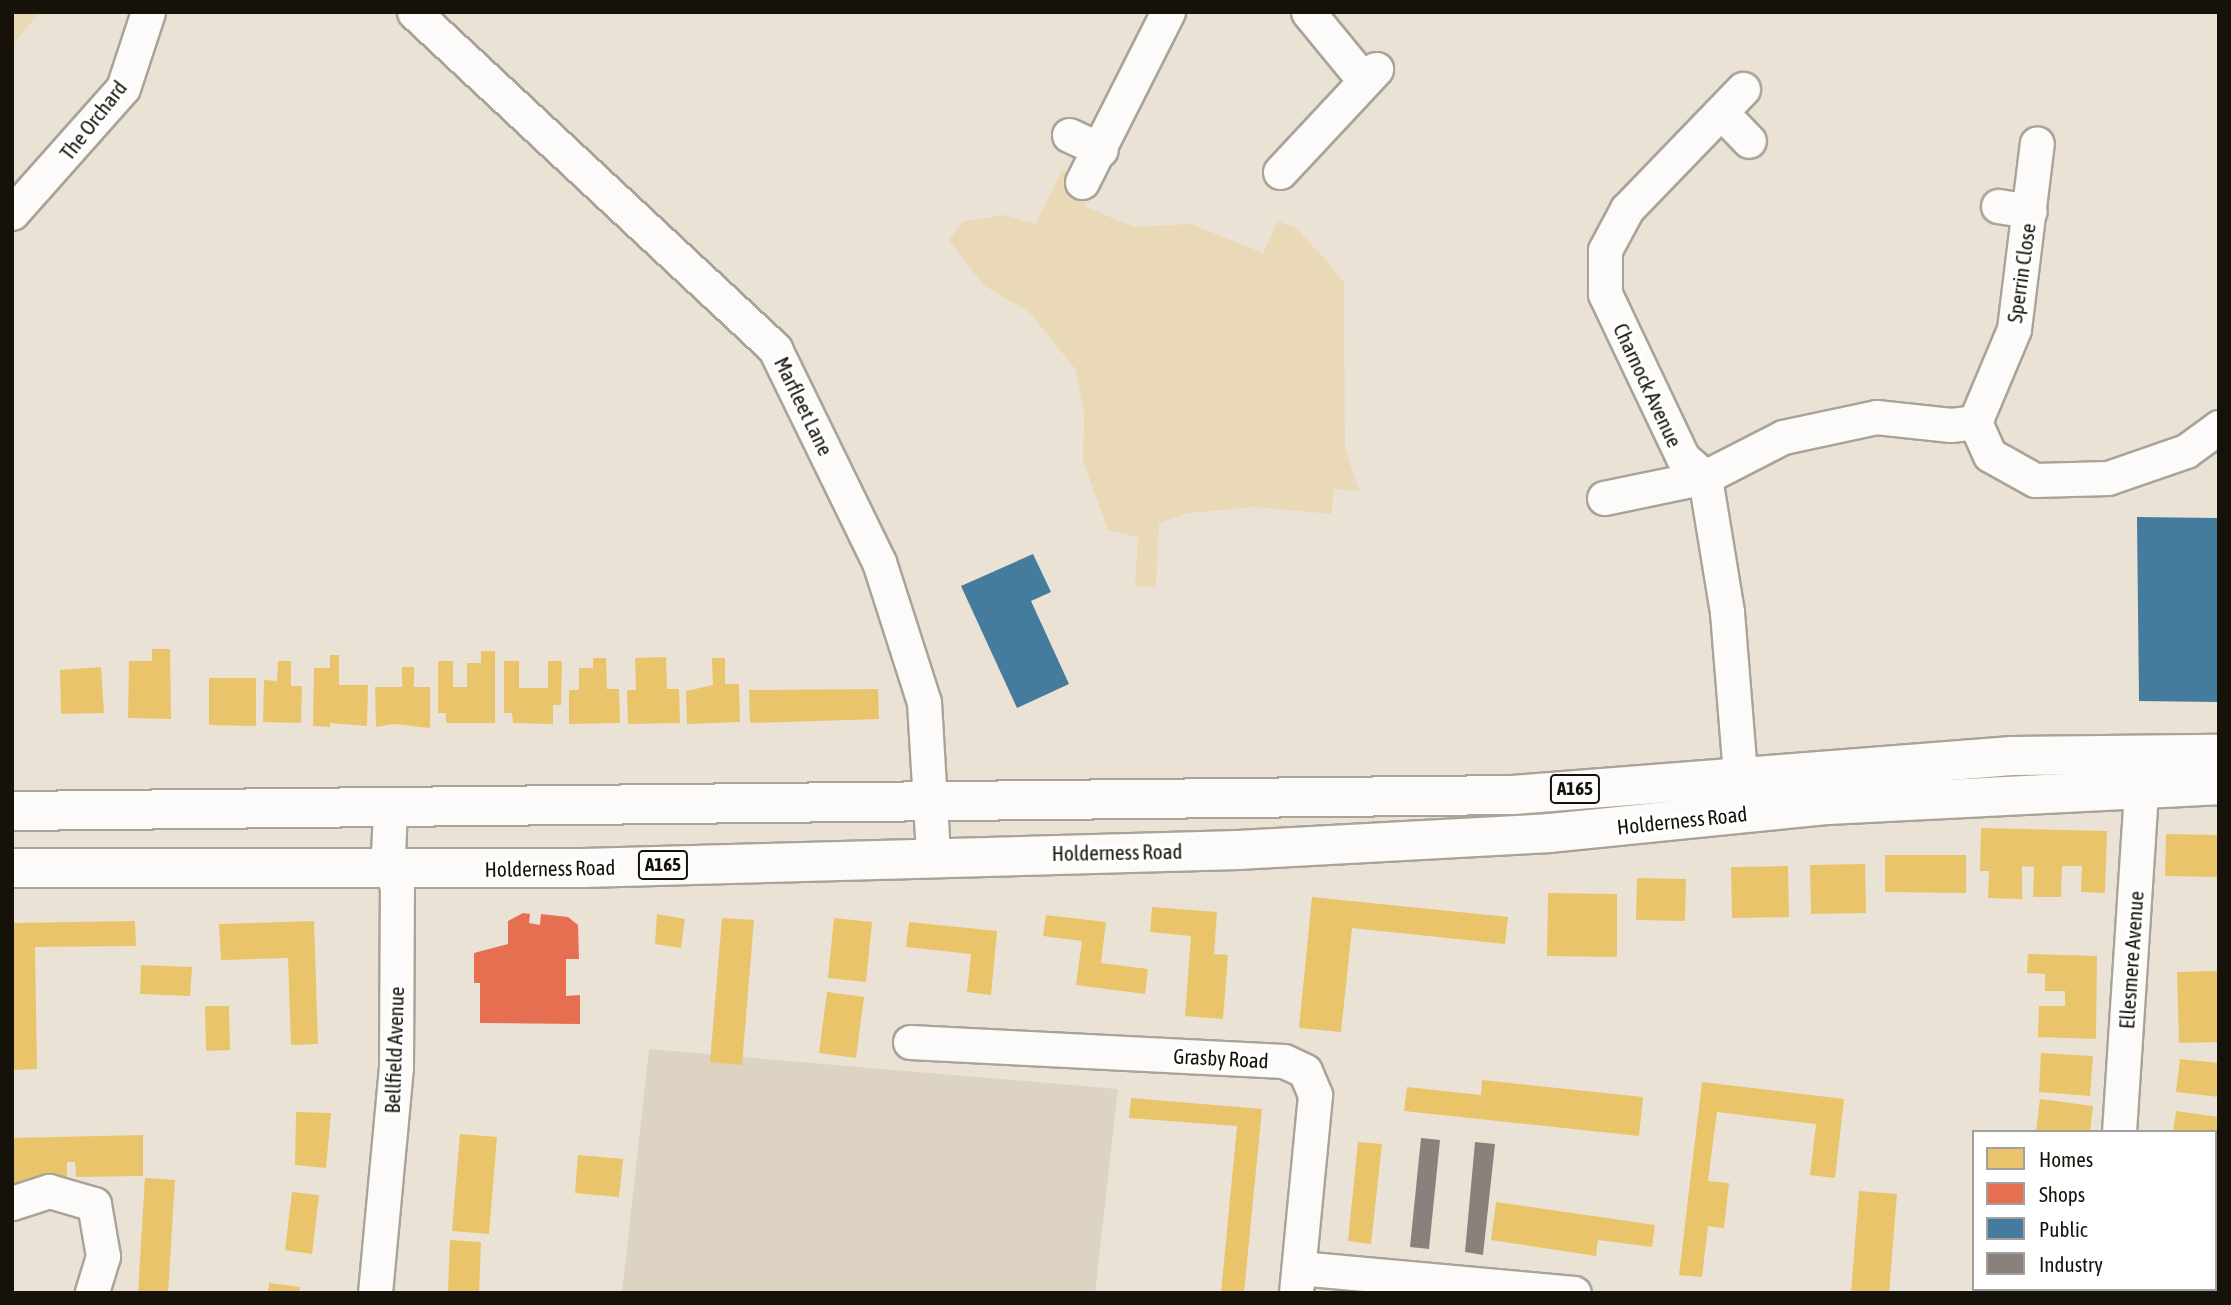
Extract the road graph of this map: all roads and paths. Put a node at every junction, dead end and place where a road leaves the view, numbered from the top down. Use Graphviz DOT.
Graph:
graph roads {
  1 [pos="148,12"];
  2 [pos="414,12"];
  3 [pos="1168,12"];
  4 [pos="1308,12"];
  5 [pos="1069,135"];
  6 [pos="1749,141"];
  7 [pos="2037,143"];
  8 [pos="1101,150"];
  9 [pos="1280,172"];
  10 [pos="1082,182"];
  11 [pos="12,213"];
  12 [pos="1975,422"];
  13 [pos="2219,426"];
  14 [pos="1705,477"];
  15 [pos="1604,498"];
  16 [pos="2219,754"];
  17 [pos="2143,771"];
  18 [pos="1740,775"];
  19 [pos="2219,785"];
  20 [pos="929,803"];
  21 [pos="390,809"];
  22 [pos="12,811"];
  23 [pos="933,855"];
  24 [pos="12,868"];
  25 [pos="393,870"];
  26 [pos="910,1042"];
  27 [pos="2119,1130"];
  28 [pos="12,1203"];
  29 [pos="1298,1280"];
  30 [pos="92,1293"];
  31 [pos="375,1293"];
  32 [pos="1574,1293"];
  1 -- 11 [label="street, The Orchard"];
  2 -- 20 [label="street, Marfleet Lane"];
  3 -- 8 [label="street"];
  4 -- 9 [label="street"];
  5 -- 8 [label="street"];
  6 -- 14 [label="street, Charnock Avenue"];
  7 -- 12 [label="street, Sperrin Close"];
  8 -- 10 [label="street"];
  12 -- 13 [label="street"];
  12 -- 14 [label="street"];
  14 -- 15 [label="street"];
  14 -- 18 [label="street"];
  16 -- 17 [label="highway, Holderness Road / A165"];
  17 -- 18 [label="highway, Holderness Road / A165"];
  17 -- 19 [label="highway, Holderness Road / A165"];
  17 -- 23 [label="highway, Holderness Road / A165"];
  17 -- 27 [label="street, Ellesmere Avenue"];
  18 -- 20 [label="highway, Holderness Road / A165"];
  20 -- 21 [label="highway, Holderness Road / A165"];
  20 -- 23 [label="street, Marfleet Lane"];
  21 -- 22 [label="highway, Holderness Road / A165"];
  21 -- 25 [label="street, Bellfield Avenue"];
  23 -- 25 [label="highway, Holderness Road / A165"];
  24 -- 25 [label="highway, Holderness Road / A165"];
  25 -- 31 [label="street, Bellfield Avenue"];
  26 -- 29 [label="street, Grasby Road"];
  28 -- 30 [label="street"];
  29 -- 32 [label="street"];
}
